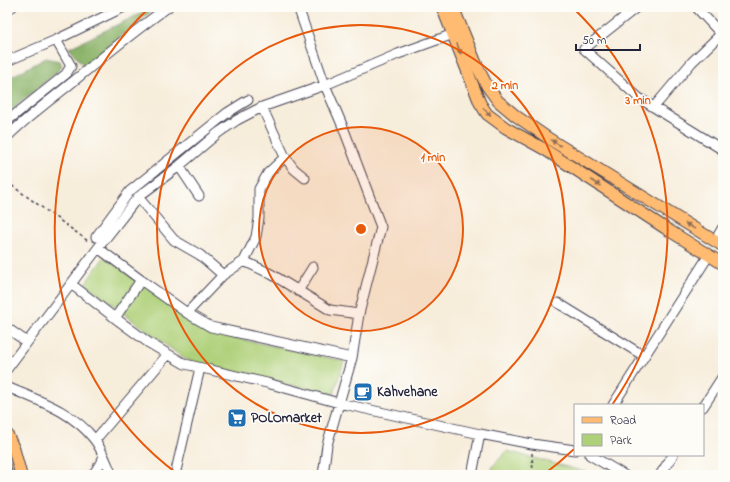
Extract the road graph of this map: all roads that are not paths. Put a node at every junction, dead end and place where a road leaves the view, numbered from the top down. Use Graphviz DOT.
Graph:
graph roads {
  1 [pos="12,7"];
  2 [pos="124,7"];
  3 [pos="168,7"];
  4 [pos="298,7"];
  5 [pos="442,7"];
  6 [pos="453,7"];
  7 [pos="637,7"];
  8 [pos="696,7"];
  9 [pos="7,9"];
  10 [pos="458,33"];
  11 [pos="722,35"];
  12 [pos="56,40"];
  13 [pos="8,59"];
  14 [pos="325,85"];
  15 [pos="248,100"];
  16 [pos="262,107"];
  17 [pos="654,108"];
  18 [pos="7,121"];
  19 [pos="7,137"];
  20 [pos="723,150"];
  21 [pos="285,157"];
  22 [pos="179,166"];
  23 [pos="305,178"];
  24 [pos="199,196"];
  25 [pos="138,197"];
  26 [pos="723,227"];
  27 [pos="96,237"];
  28 [pos="719,244"];
  29 [pos="98,248"];
  30 [pos="709,255"];
  31 [pos="244,261"];
  32 [pos="723,264"];
  33 [pos="313,267"];
  34 [pos="223,276"];
  35 [pos="141,280"];
  36 [pos="71,284"];
  37 [pos="298,291"];
  38 [pos="558,303"];
  39 [pos="187,313"];
  40 [pos="359,314"];
  41 [pos="116,318"];
  42 [pos="7,328"];
  43 [pos="27,342"];
  44 [pos="168,354"];
  45 [pos="644,356"];
  46 [pos="352,358"];
  47 [pos="200,368"];
  48 [pos="7,369"];
  49 [pos="723,376"];
  50 [pos="7,387"];
  51 [pos="339,403"];
  52 [pos="614,404"];
  53 [pos="704,405"];
  54 [pos="7,434"];
  55 [pos="480,434"];
  56 [pos="95,440"];
  57 [pos="574,450"];
  58 [pos="592,456"];
  59 [pos="672,456"];
  60 [pos="104,457"];
  61 [pos="21,475"];
  62 [pos="93,475"];
  63 [pos="112,475"];
  64 [pos="175,475"];
  65 [pos="323,475"];
  66 [pos="472,475"];
  67 [pos="624,475"];
  68 [pos="660,475"];
  1 -- 9 [label="street"];
  2 -- 12 [label="street"];
  3 -- 19 [label="street"];
  4 -- 14 [label="street"];
  5 -- 10 [label="main road"];
  6 -- 10 [label="main road"];
  7 -- 17 [label="street"];
  8 -- 11 [label="street"];
  10 -- 14 [label="street"];
  28 -- 10 [label="main road, one-way"];
  10 -- 30 [label="main road, one-way"];
  11 -- 17 [label="street"];
  12 -- 13 [label="street"];
  12 -- 18 [label="street"];
  14 -- 16 [label="street"];
  14 -- 40 [label="street"];
  15 -- 27 [label="street"];
  16 -- 21 [label="street"];
  16 -- 22 [label="street"];
  17 -- 20 [label="street"];
  21 -- 23 [label="street"];
  21 -- 31 [label="street"];
  22 -- 24 [label="street"];
  22 -- 25 [label="street"];
  25 -- 29 [label="street"];
  25 -- 34 [label="street"];
  26 -- 28 [label="street"];
  29 -- 35 [label="street"];
  29 -- 36 [label="street"];
  30 -- 32 [label="main road"];
  30 -- 45 [label="street"];
  31 -- 34 [label="street"];
  31 -- 37 [label="street"];
  33 -- 37 [label="street"];
  34 -- 39 [label="street"];
  35 -- 39 [label="street"];
  35 -- 41 [label="street"];
  36 -- 41 [label="street"];
  36 -- 43 [label="street"];
  37 -- 40 [label="street"];
  38 -- 45 [label="street"];
  39 -- 46 [label="street"];
  40 -- 46 [label="street"];
  41 -- 44 [label="street"];
  42 -- 43 [label="street"];
  43 -- 48 [label="street"];
  44 -- 47 [label="street"];
  44 -- 56 [label="street"];
  45 -- 52 [label="street"];
  46 -- 51 [label="street"];
  47 -- 51 [label="street"];
  47 -- 64 [label="street"];
  49 -- 53 [label="street"];
  50 -- 56 [label="street"];
  51 -- 55 [label="street"];
  51 -- 65 [label="street"];
  54 -- 61 [label="main road"];
  55 -- 57 [label="street"];
  55 -- 66 [label="street"];
  56 -- 60 [label="street"];
  58 -- 67 [label="street"];
  59 -- 68 [label="street"];
  60 -- 62 [label="street"];
  60 -- 63 [label="street"];
}
